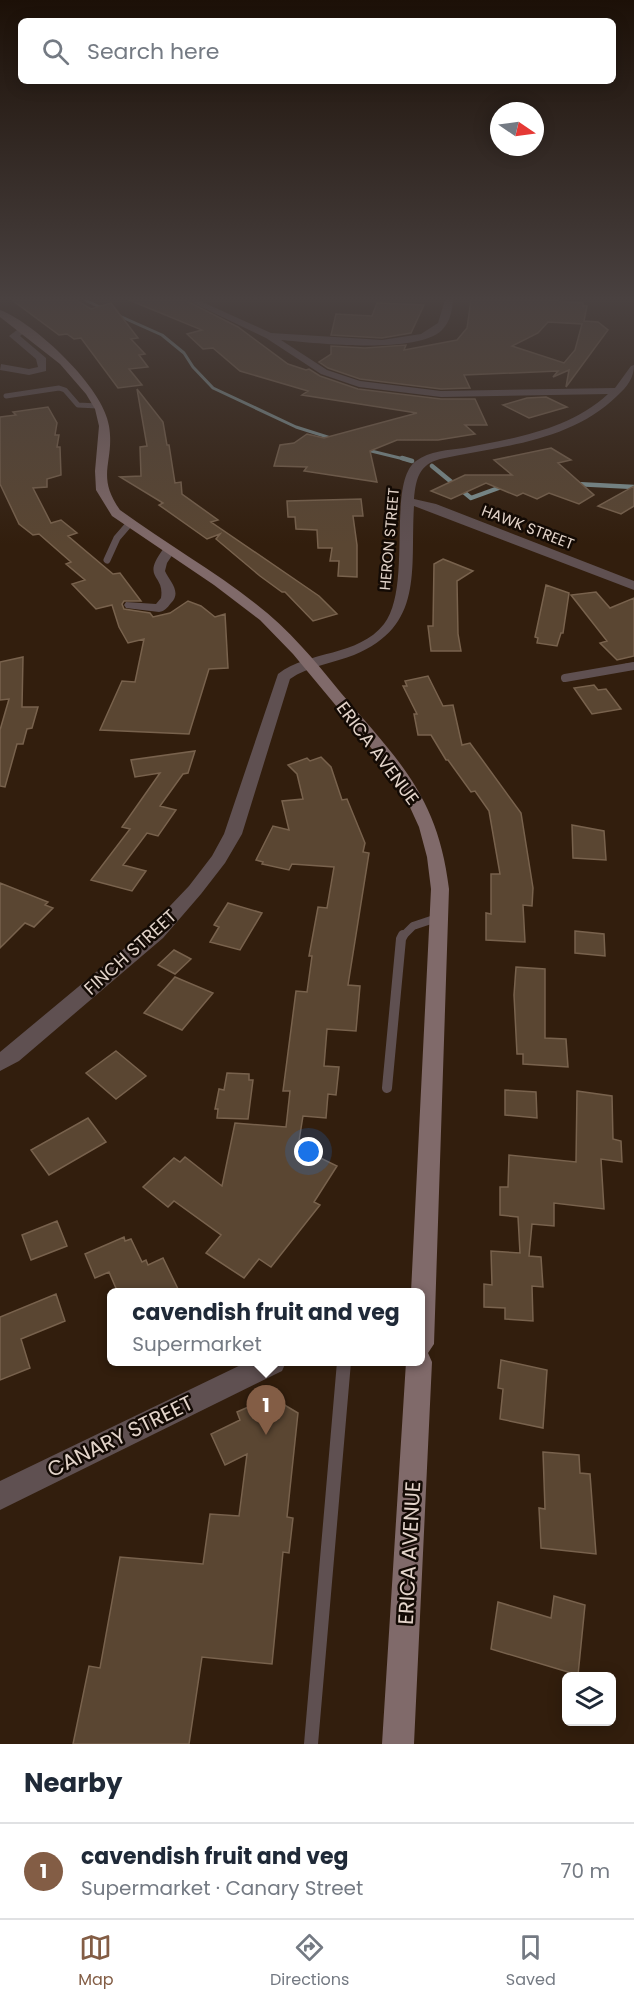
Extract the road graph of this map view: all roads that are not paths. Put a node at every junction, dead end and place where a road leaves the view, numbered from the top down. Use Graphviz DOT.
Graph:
graph roads {
  1 [pos="79,381"];
  2 [pos="351,381"];
  3 [pos="623,381"];
  4 [pos="615,391"];
  5 [pos="6,396"];
  6 [pos="98,406"];
  7 [pos="409,501"];
  8 [pos="130,524"];
  9 [pos="169,550"];
  10 [pos="107,560"];
  11 [pos="634,586"];
  12 [pos="131,605"];
  13 [pos="309,665"];
  14 [pos="634,666"];
  15 [pos="565,678"];
  16 [pos="440,917"];
  17 [pos="0,1063"];
  18 [pos="387,1088"];
  19 [pos="422,1288"];
  20 [pos="265,1366"];
  21 [pos="344,1366"];
  22 [pos="419,1366"];
  23 [pos="0,1496"];
  24 [pos="311,1744"];
  25 [pos="398,1744"];
  1 -- 6 [label="street, ERICA AVENUE"];
  2 -- 4 [label="street"];
  3 -- 4 [label="street, HERON STREET"];
  4 -- 7 [label="street, HERON STREET"];
  5 -- 6 [label="lane"];
  6 -- 8 [label="street, ERICA AVENUE"];
  7 -- 11 [label="street, HAWK STREET"];
  7 -- 13 [label="street, HERON STREET"];
  8 -- 9 [label="street, ERICA AVENUE"];
  8 -- 10 [label="lane"];
  9 -- 12 [label="street"];
  9 -- 13 [label="street, ERICA AVENUE"];
  13 -- 16 [label="street, ERICA AVENUE"];
  13 -- 17 [label="street, FINCH STREET"];
  14 -- 15 [label="lane"];
  16 -- 18 [label="lane"];
  16 -- 19 [label="street, ERICA AVENUE"];
  20 -- 23 [label="street, CANARY STREET"];
  21 -- 24 [label="lane"];
  22 -- 25 [label="street, ERICA AVENUE"];
}
